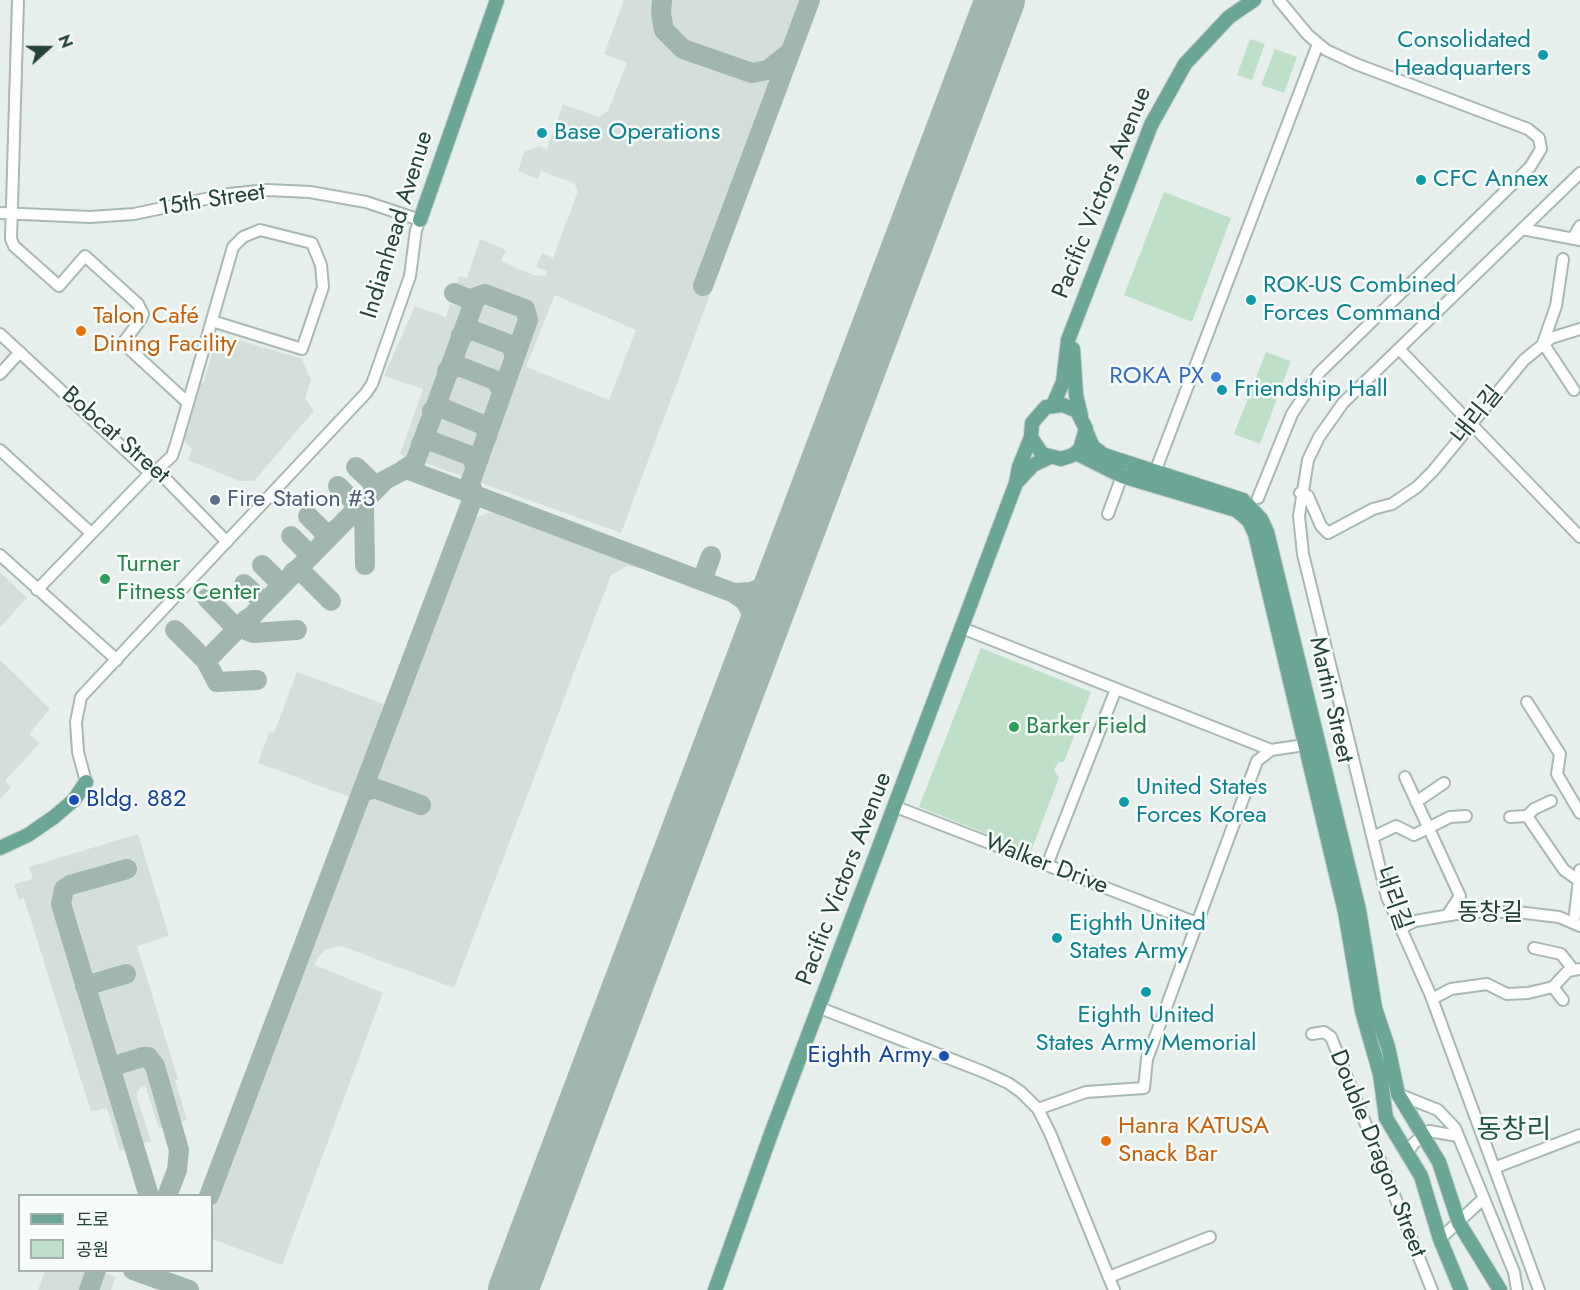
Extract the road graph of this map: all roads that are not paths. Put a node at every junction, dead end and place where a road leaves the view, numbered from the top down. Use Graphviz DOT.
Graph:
graph roads {
  1 [pos="18,0"];
  2 [pos="496,0"];
  3 [pos="1254,0"];
  4 [pos="1279,0"];
  5 [pos="1318,44"];
  6 [pos="1580,173"];
  7 [pos="0,213"];
  8 [pos="12,214"];
  9 [pos="420,220"];
  10 [pos="1580,226"];
  11 [pos="1522,229"];
  12 [pos="1576,239"];
  13 [pos="1563,260"];
  14 [pos="212,321"];
  15 [pos="1072,329"];
  16 [pos="1580,329"];
  17 [pos="0,334"];
  18 [pos="1543,344"];
  19 [pos="1399,349"];
  20 [pos="20,352"];
  21 [pos="0,374"];
  22 [pos="1574,390"];
  23 [pos="188,403"];
  24 [pos="1053,405"];
  25 [pos="1083,422"];
  26 [pos="1471,425"];
  27 [pos="1031,437"];
  28 [pos="0,450"];
  29 [pos="1076,453"];
  30 [pos="1048,458"];
  31 [pos="154,471"];
  32 [pos="1155,472"];
  33 [pos="1122,476"];
  34 [pos="1016,483"];
  35 [pos="1300,493"];
  36 [pos="1258,498"];
  37 [pos="1243,500"];
  38 [pos="1108,514"];
  39 [pos="1261,519"];
  40 [pos="91,533"];
  41 [pos="1580,537"];
  42 [pos="226,542"];
  43 [pos="0,555"];
  44 [pos="37,590"];
  45 [pos="962,628"];
  46 [pos="117,660"];
  47 [pos="1116,689"];
  48 [pos="1527,702"];
  49 [pos="1311,744"];
  50 [pos="1271,750"];
  51 [pos="1405,777"];
  52 [pos="86,782"];
  53 [pos="1444,783"];
  54 [pos="1551,801"];
  55 [pos="1416,802"];
  56 [pos="896,807"];
  57 [pos="1580,813"];
  58 [pos="1466,816"];
  59 [pos="1527,816"];
  60 [pos="1510,817"];
  61 [pos="1428,827"];
  62 [pos="1373,837"];
  63 [pos="0,848"];
  64 [pos="1047,866"];
  65 [pos="1579,875"];
  66 [pos="1448,914"];
  67 [pos="1197,923"];
  68 [pos="1577,924"];
  69 [pos="1401,928"];
  70 [pos="1534,948"];
  71 [pos="1576,969"];
  72 [pos="1553,987"];
  73 [pos="1432,999"];
  74 [pos="1563,1000"];
  75 [pos="820,1008"];
  76 [pos="1312,1034"];
  77 [pos="1398,1094"];
  78 [pos="1038,1109"];
  79 [pos="1422,1135"];
  80 [pos="1580,1135"];
  81 [pos="1458,1136"];
  82 [pos="1408,1152"];
  83 [pos="1494,1168"];
  84 [pos="1482,1197"];
  85 [pos="1459,1223"];
  86 [pos="1210,1237"];
  87 [pos="1440,1239"];
  88 [pos="1109,1277"];
  89 [pos="715,1290"];
  90 [pos="1114,1290"];
  91 [pos="1432,1290"];
  92 [pos="1461,1290"];
  93 [pos="1499,1290"];
  94 [pos="1517,1290"];
  95 [pos="1539,1290"];
  1 -- 8 [label="street"];
  2 -- 9 [label="main road, Indianhead Avenue"];
  3 -- 15 [label="main road, Pacific Victors Avenue"];
  4 -- 5 [label="street"];
  5 -- 32 [label="street"];
  5 -- 36 [label="street"];
  6 -- 11 [label="street, 내리길"];
  7 -- 8 [label="street, 15th Street"];
  8 -- 9 [label="street, 15th Street"];
  8 -- 23 [label="street"];
  9 -- 42 [label="street, Indianhead Avenue"];
  10 -- 12 [label="street"];
  11 -- 12 [label="street"];
  11 -- 19 [label="street, 내리길"];
  13 -- 18 [label="street"];
  14 -- 14 [label="street"];
  14 -- 23 [label="street"];
  15 -- 24 [label="main road, Pacific Victors Avenue"];
  15 -- 25 [label="main road"];
  16 -- 18 [label="street, 내리길"];
  17 -- 20 [label="street, Bobcat Street"];
  18 -- 22 [label="street"];
  18 -- 26 [label="street, 내리길"];
  19 -- 26 [label="street"];
  19 -- 35 [label="street, 내리길"];
  20 -- 21 [label="street"];
  20 -- 31 [label="street, Bobcat Street"];
  23 -- 31 [label="street"];
  24 -- 25 [label="main road"];
  24 -- 27 [label="main road"];
  25 -- 29 [label="main road"];
  25 -- 32 [label="main road, Martin Street"];
  26 -- 35 [label="street, 내리길"];
  26 -- 41 [label="street"];
  27 -- 30 [label="main road"];
  27 -- 34 [label="main road, Pacific Victors Avenue"];
  28 -- 40 [label="street"];
  29 -- 30 [label="main road"];
  29 -- 33 [label="main road, Martin Street"];
  30 -- 34 [label="main road"];
  31 -- 40 [label="street"];
  31 -- 42 [label="street, Bobcat Street"];
  32 -- 37 [label="main road, Martin Street"];
  33 -- 38 [label="street"];
  33 -- 49 [label="main road, Martin Street"];
  34 -- 45 [label="main road, Pacific Victors Avenue"];
  35 -- 62 [label="street, 내리길"];
  36 -- 37 [label="street"];
  36 -- 39 [label="street"];
  37 -- 39 [label="main road, Martin Street"];
  39 -- 49 [label="main road, Martin Street"];
  40 -- 44 [label="street"];
  42 -- 46 [label="street, Indianhead Avenue"];
  43 -- 44 [label="street"];
  44 -- 46 [label="street"];
  45 -- 47 [label="street"];
  45 -- 56 [label="main road, Pacific Victors Avenue"];
  46 -- 52 [label="street, Indianhead Avenue"];
  47 -- 50 [label="street"];
  47 -- 64 [label="street"];
  48 -- 57 [label="street"];
  49 -- 50 [label="street"];
  49 -- 77 [label="main road, Martin Street"];
  49 -- 82 [label="main road, Martin Street"];
  50 -- 67 [label="street"];
  51 -- 55 [label="street"];
  52 -- 63 [label="main road, Indianhead Avenue"];
  53 -- 55 [label="street"];
  54 -- 59 [label="street"];
  55 -- 61 [label="street"];
  56 -- 64 [label="street, Walker Drive"];
  56 -- 75 [label="main road, Pacific Victors Avenue"];
  58 -- 61 [label="street"];
  59 -- 60 [label="street"];
  59 -- 65 [label="street"];
  61 -- 62 [label="street"];
  61 -- 66 [label="street"];
  62 -- 69 [label="street, 내리길"];
  64 -- 67 [label="street, Walker Drive"];
  65 -- 68 [label="street"];
  66 -- 68 [label="street, 동창길"];
  66 -- 69 [label="street, 동창길"];
  67 -- 78 [label="street"];
  69 -- 73 [label="street, 내리길"];
  70 -- 71 [label="street"];
  71 -- 72 [label="street"];
  72 -- 73 [label="street"];
  72 -- 74 [label="street"];
  73 -- 83 [label="street, 내리길"];
  75 -- 78 [label="street"];
  75 -- 89 [label="main road, Pacific Victors Avenue"];
  76 -- 91 [label="street, Double Dragon Street"];
  77 -- 79 [label="main road, Martin Street"];
  77 -- 81 [label="street"];
  78 -- 88 [label="street"];
  79 -- 81 [label="street"];
  79 -- 82 [label="street"];
  79 -- 85 [label="main road, Martin Street"];
  80 -- 83 [label="street"];
  81 -- 84 [label="street"];
  82 -- 87 [label="main road, Martin Street"];
  83 -- 95 [label="street, 내리길"];
  84 -- 85 [label="street"];
  84 -- 94 [label="street"];
  85 -- 87 [label="street"];
  85 -- 93 [label="main road, Martin Street"];
  86 -- 88 [label="street"];
  87 -- 92 [label="main road, Martin Street"];
  88 -- 90 [label="street"];
}
